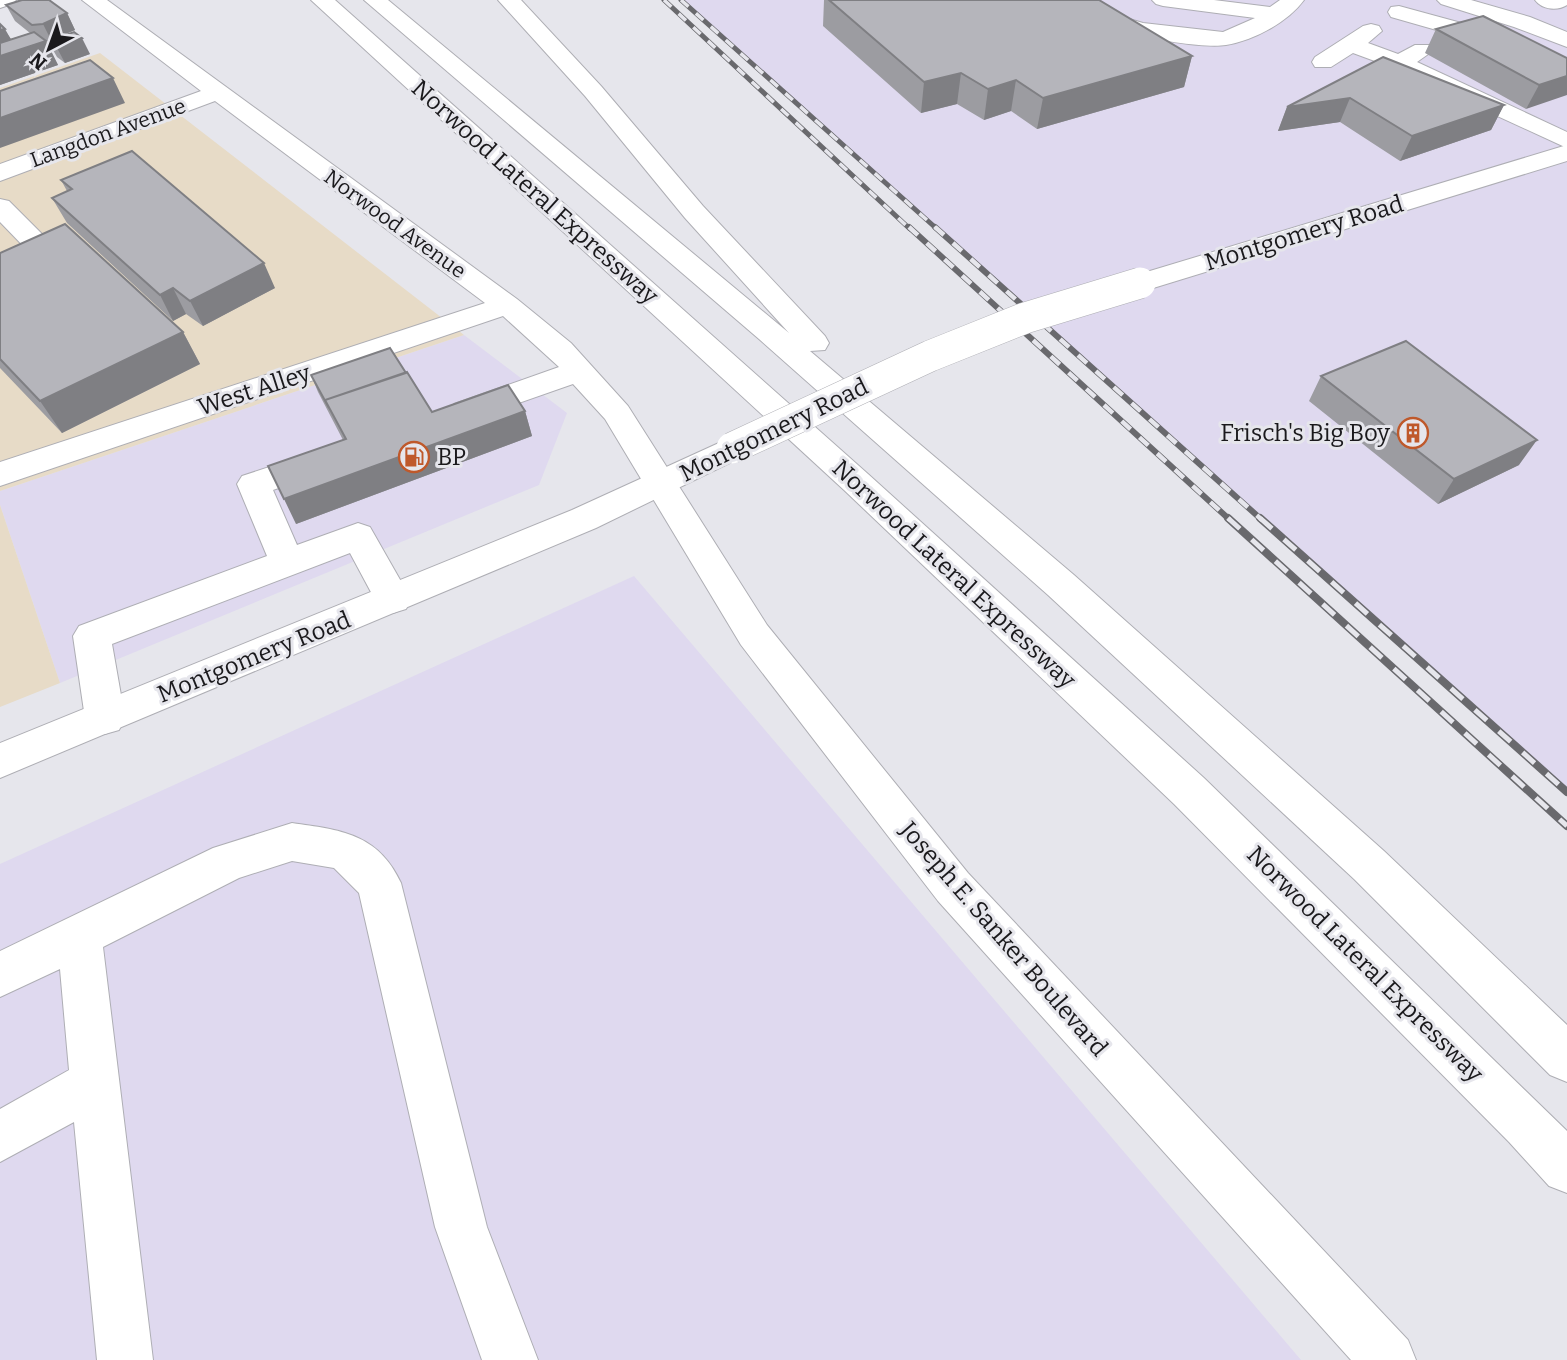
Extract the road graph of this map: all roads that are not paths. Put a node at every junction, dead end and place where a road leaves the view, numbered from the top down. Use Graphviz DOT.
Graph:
graph roads {
  1 [pos="93,0"];
  2 [pos="322,0"];
  3 [pos="375,0"];
  4 [pos="509,0"];
  5 [pos="1070,0"];
  6 [pos="1163,0"];
  7 [pos="1293,0"];
  8 [pos="1448,0"];
  9 [pos="1554,1"];
  10 [pos="1407,6"];
  11 [pos="1274,14"];
  12 [pos="1531,25"];
  13 [pos="1465,32"];
  14 [pos="1567,40"];
  15 [pos="1350,44"];
  16 [pos="1323,62"];
  17 [pos="1399,62"];
  18 [pos="1567,80"];
  19 [pos="216,93"];
  20 [pos="1567,141"];
  21 [pos="1567,153"];
  22 [pos="0,173"];
  23 [pos="0,207"];
  24 [pos="0,276"];
  25 [pos="507,305"];
  26 [pos="579,371"];
  27 [pos="444,418"];
  28 [pos="350,451"];
  29 [pos="917,460"];
  30 [pos="0,474"];
  31 [pos="659,485"];
  32 [pos="287,563"];
  33 [pos="393,599"];
  34 [pos="105,718"];
  35 [pos="0,761"];
  36 [pos="79,935"];
  37 [pos="0,975"];
  38 [pos="1567,1058"];
  39 [pos="95,1083"];
  40 [pos="0,1137"];
  41 [pos="1567,1168"];
  42 [pos="125,1360"];
  43 [pos="510,1360"];
  44 [pos="1388,1360"];
  1 -- 19 [label="main road, Norwood Avenue"];
  2 -- 41 [label="main road, Norwood Lateral Expressway"];
  3 -- 29 [label="main road, Norwood Lateral Expressway"];
  4 -- 29 [label="main road"];
  5 -- 11 [label="main road"];
  6 -- 11 [label="main road"];
  7 -- 11 [label="main road"];
  8 -- 12 [label="main road"];
  9 -- 12 [label="main road"];
  10 -- 13 [label="main road"];
  10 -- 15 [label="main road"];
  12 -- 14 [label="main road"];
  13 -- 17 [label="main road"];
  13 -- 18 [label="main road"];
  15 -- 16 [label="main road"];
  15 -- 17 [label="main road"];
  17 -- 20 [label="main road"];
  19 -- 22 [label="main road, Langdon Avenue"];
  19 -- 25 [label="main road, Norwood Avenue"];
  21 -- 31 [label="main road, Montgomery Road, bridge"];
  23 -- 24 [label="main road"];
  25 -- 26 [label="main road, Norwood Avenue"];
  25 -- 30 [label="main road, West Alley"];
  26 -- 27 [label="main road"];
  26 -- 31 [label="main road, Norwood Avenue"];
  28 -- 32 [label="main road"];
  29 -- 38 [label="main road, Norwood Lateral Expressway"];
  31 -- 33 [label="main road, Montgomery Road"];
  31 -- 44 [label="main road, Joseph E. Sanker Boulevard"];
  32 -- 33 [label="main road"];
  32 -- 34 [label="main road"];
  33 -- 34 [label="main road, Montgomery Road"];
  34 -- 35 [label="main road, Montgomery Road"];
  36 -- 37 [label="main road"];
  36 -- 39 [label="main road"];
  36 -- 43 [label="main road"];
  39 -- 40 [label="main road"];
  39 -- 42 [label="main road"];
}
